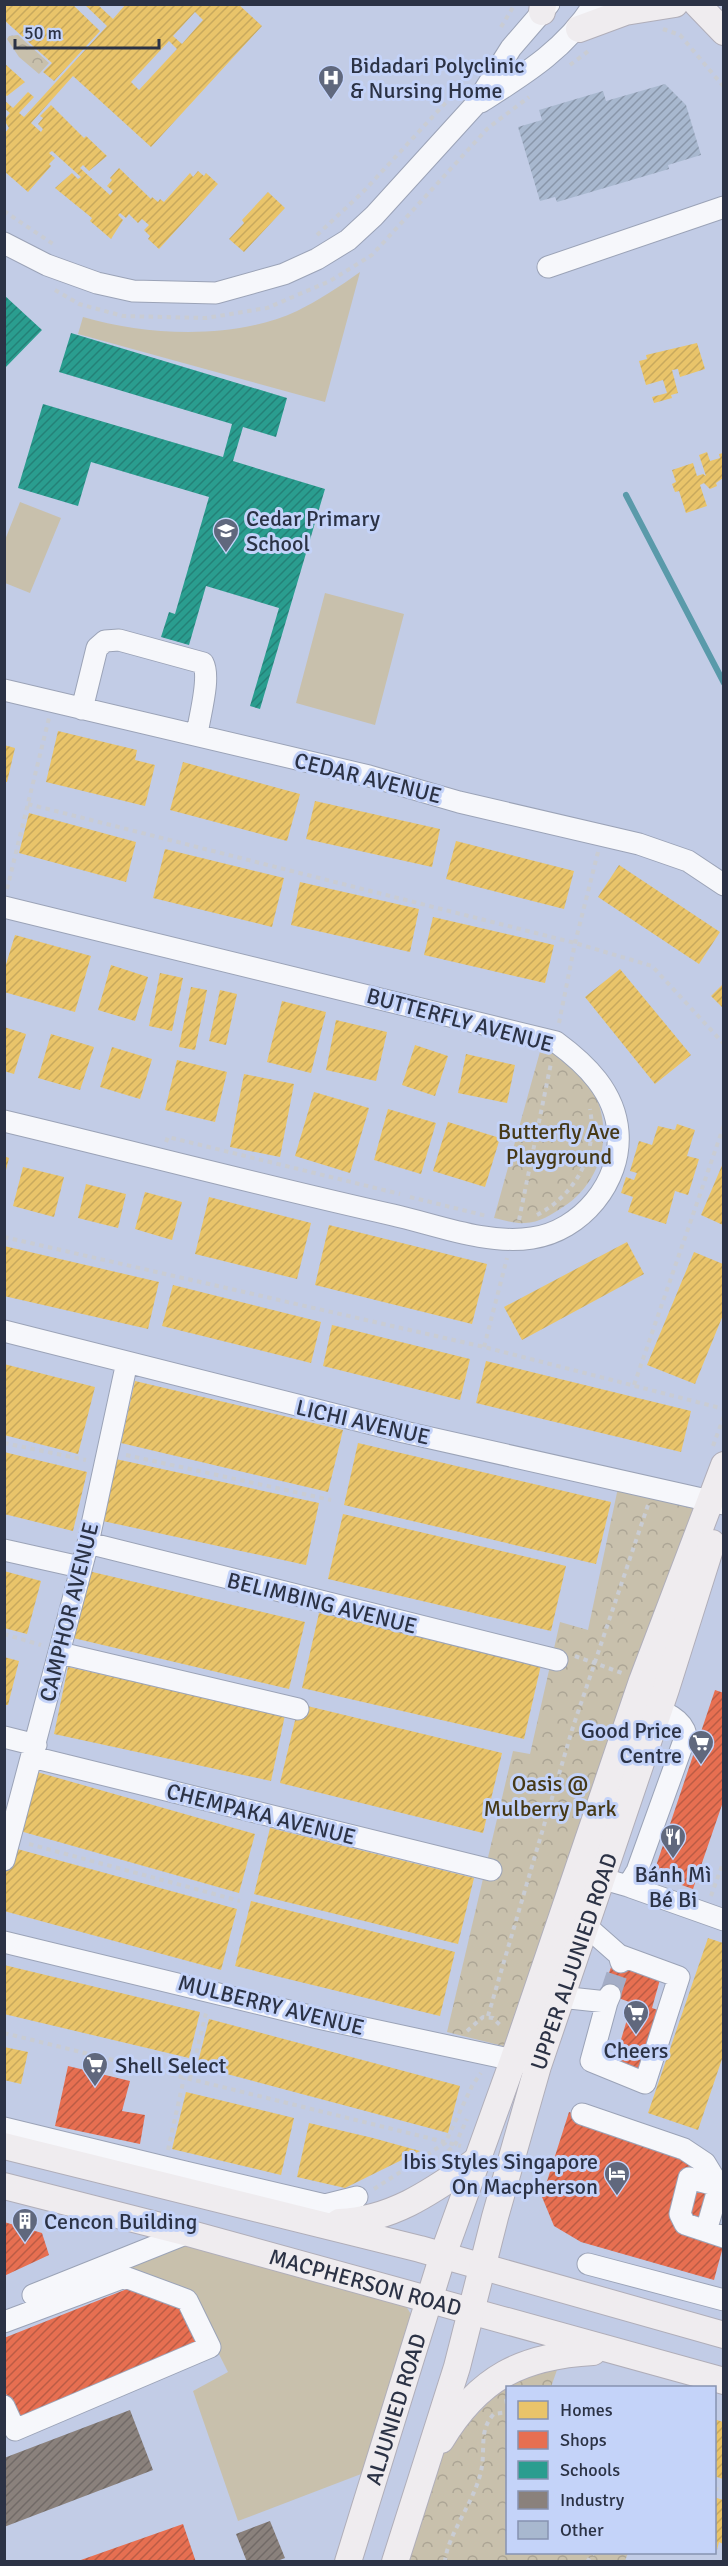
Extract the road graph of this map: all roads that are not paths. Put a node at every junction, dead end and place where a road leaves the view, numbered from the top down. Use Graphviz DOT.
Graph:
graph roads {
  1 [pos="594,4"];
  2 [pos="675,4"];
  3 [pos="697,4"];
  4 [pos="545,7"];
  5 [pos="723,32"];
  6 [pos="586,38"];
  7 [pos="475,105"];
  8 [pos="723,207"];
  9 [pos="4,243"];
  10 [pos="548,267"];
  11 [pos="4,690"];
  12 [pos="82,709"];
  13 [pos="196,735"];
  14 [pos="723,885"];
  15 [pos="4,907"];
  16 [pos="4,1121"];
  17 [pos="4,1331"];
  18 [pos="127,1362"];
  19 [pos="723,1465"];
  20 [pos="720,1505"];
  21 [pos="88,1543"];
  22 [pos="4,1550"];
  23 [pos="80,1567"];
  24 [pos="60,1653"];
  25 [pos="557,1660"];
  26 [pos="635,1701"];
  27 [pos="298,1708"];
  28 [pos="659,1710"];
  29 [pos="4,1737"];
  30 [pos="34,1751"];
  31 [pos="7,1850"];
  32 [pos="491,1870"];
  33 [pos="588,1875"];
  34 [pos="628,1886"];
  35 [pos="723,1920"];
  36 [pos="585,1925"];
  37 [pos="4,1942"];
  38 [pos="560,1997"];
  39 [pos="513,2061"];
  40 [pos="538,2066"];
  41 [pos="582,2114"];
  42 [pos="4,2128"];
  43 [pos="4,2145"];
  44 [pos="478,2156"];
  45 [pos="162,2176"];
  46 [pos="4,2186"];
  47 [pos="719,2186"];
  48 [pos="241,2194"];
  49 [pos="357,2198"];
  50 [pos="141,2221"];
  51 [pos="321,2224"];
  52 [pos="188,2233"];
  53 [pos="715,2234"];
  54 [pos="148,2249"];
  55 [pos="443,2255"];
  56 [pos="588,2264"];
  57 [pos="482,2266"];
  58 [pos="57,2293"];
  59 [pos="429,2300"];
  60 [pos="723,2300"];
  61 [pos="4,2306"];
  62 [pos="472,2312"];
  63 [pos="4,2322"];
  64 [pos="723,2336"];
  65 [pos="618,2352"];
  66 [pos="723,2381"];
  67 [pos="4,2406"];
  68 [pos="424,2468"];
  69 [pos="348,2562"];
  70 [pos="395,2562"];
  1 -- 6 [label="street"];
  2 -- 6 [label="main road"];
  3 -- 5 [label="main road"];
  4 -- 7 [label="street"];
  6 -- 7 [label="street"];
  7 -- 9 [label="street"];
  8 -- 10 [label="street"];
  11 -- 12 [label="street, CEDAR AVENUE"];
  12 -- 13 [label="street, CEDAR AVENUE"];
  12 -- 13 [label="street"];
  13 -- 14 [label="street, CEDAR AVENUE"];
  15 -- 16 [label="street, BUTTERFLY AVENUE"];
  17 -- 18 [label="street, LICHI AVENUE"];
  18 -- 20 [label="street, LICHI AVENUE"];
  18 -- 21 [label="street, CAMPHOR AVENUE"];
  19 -- 20 [label="main road, UPPER ALJUNIED ROAD"];
  20 -- 26 [label="main road, UPPER ALJUNIED ROAD"];
  20 -- 28 [label="main road, UPPER ALJUNIED ROAD"];
  21 -- 23 [label="street, CAMPHOR AVENUE"];
  21 -- 25 [label="street, BELIMBING AVENUE"];
  22 -- 23 [label="street"];
  23 -- 24 [label="street, CAMPHOR AVENUE"];
  24 -- 27 [label="street"];
  24 -- 30 [label="street, CAMPHOR AVENUE"];
  26 -- 28 [label="street"];
  26 -- 33 [label="main road, UPPER ALJUNIED ROAD"];
  28 -- 33 [label="main road, UPPER ALJUNIED ROAD"];
  28 -- 34 [label="street"];
  29 -- 30 [label="street, CHEMPAKA AVENUE"];
  30 -- 31 [label="street, CAMPHOR AVENUE"];
  30 -- 32 [label="street, CHEMPAKA AVENUE"];
  33 -- 34 [label="street"];
  33 -- 36 [label="main road, UPPER ALJUNIED ROAD"];
  33 -- 39 [label="main road, UPPER ALJUNIED ROAD"];
  34 -- 35 [label="street"];
  36 -- 38 [label="main road, UPPER ALJUNIED ROAD"];
  36 -- 38 [label="street"];
  37 -- 39 [label="street, MULBERRY AVENUE"];
  38 -- 40 [label="main road, UPPER ALJUNIED ROAD"];
  39 -- 40 [label="street, MULBERRY AVENUE"];
  39 -- 44 [label="main road, UPPER ALJUNIED ROAD"];
  40 -- 57 [label="main road, UPPER ALJUNIED ROAD"];
  41 -- 47 [label="street"];
  42 -- 45 [label="street, MACPHERSON ROAD"];
  43 -- 45 [label="main road, MACPHERSON ROAD"];
  44 -- 51 [label="main road"];
  44 -- 55 [label="main road, UPPER ALJUNIED ROAD"];
  45 -- 48 [label="main road, MACPHERSON ROAD"];
  46 -- 50 [label="main road, MACPHERSON ROAD"];
  47 -- 53 [label="street"];
  47 -- 53 [label="street"];
  48 -- 49 [label="street"];
  48 -- 51 [label="main road, MACPHERSON ROAD"];
  50 -- 52 [label="main road, MACPHERSON ROAD"];
  50 -- 54 [label="street"];
  51 -- 55 [label="main road, MACPHERSON ROAD"];
  52 -- 54 [label="street"];
  52 -- 59 [label="main road, MACPHERSON ROAD"];
  54 -- 58 [label="street"];
  55 -- 57 [label="main road, MACPHERSON ROAD"];
  55 -- 59 [label="main road, ALJUNIED ROAD"];
  56 -- 60 [label="street"];
  57 -- 62 [label="main road, UPPER ALJUNIED ROAD"];
  57 -- 64 [label="main road, MACPHERSON ROAD"];
  58 -- 61 [label="street"];
  58 -- 63 [label="street"];
  58 -- 67 [label="street"];
  59 -- 62 [label="main road, MACPHERSON ROAD"];
  59 -- 69 [label="main road, ALJUNIED ROAD"];
  62 -- 65 [label="main road, MACPHERSON ROAD"];
  62 -- 68 [label="main road, ALJUNIED ROAD"];
  65 -- 66 [label="main road, MACPHERSON ROAD"];
  65 -- 68 [label="main road"];
  68 -- 70 [label="main road, ALJUNIED ROAD"];
}
